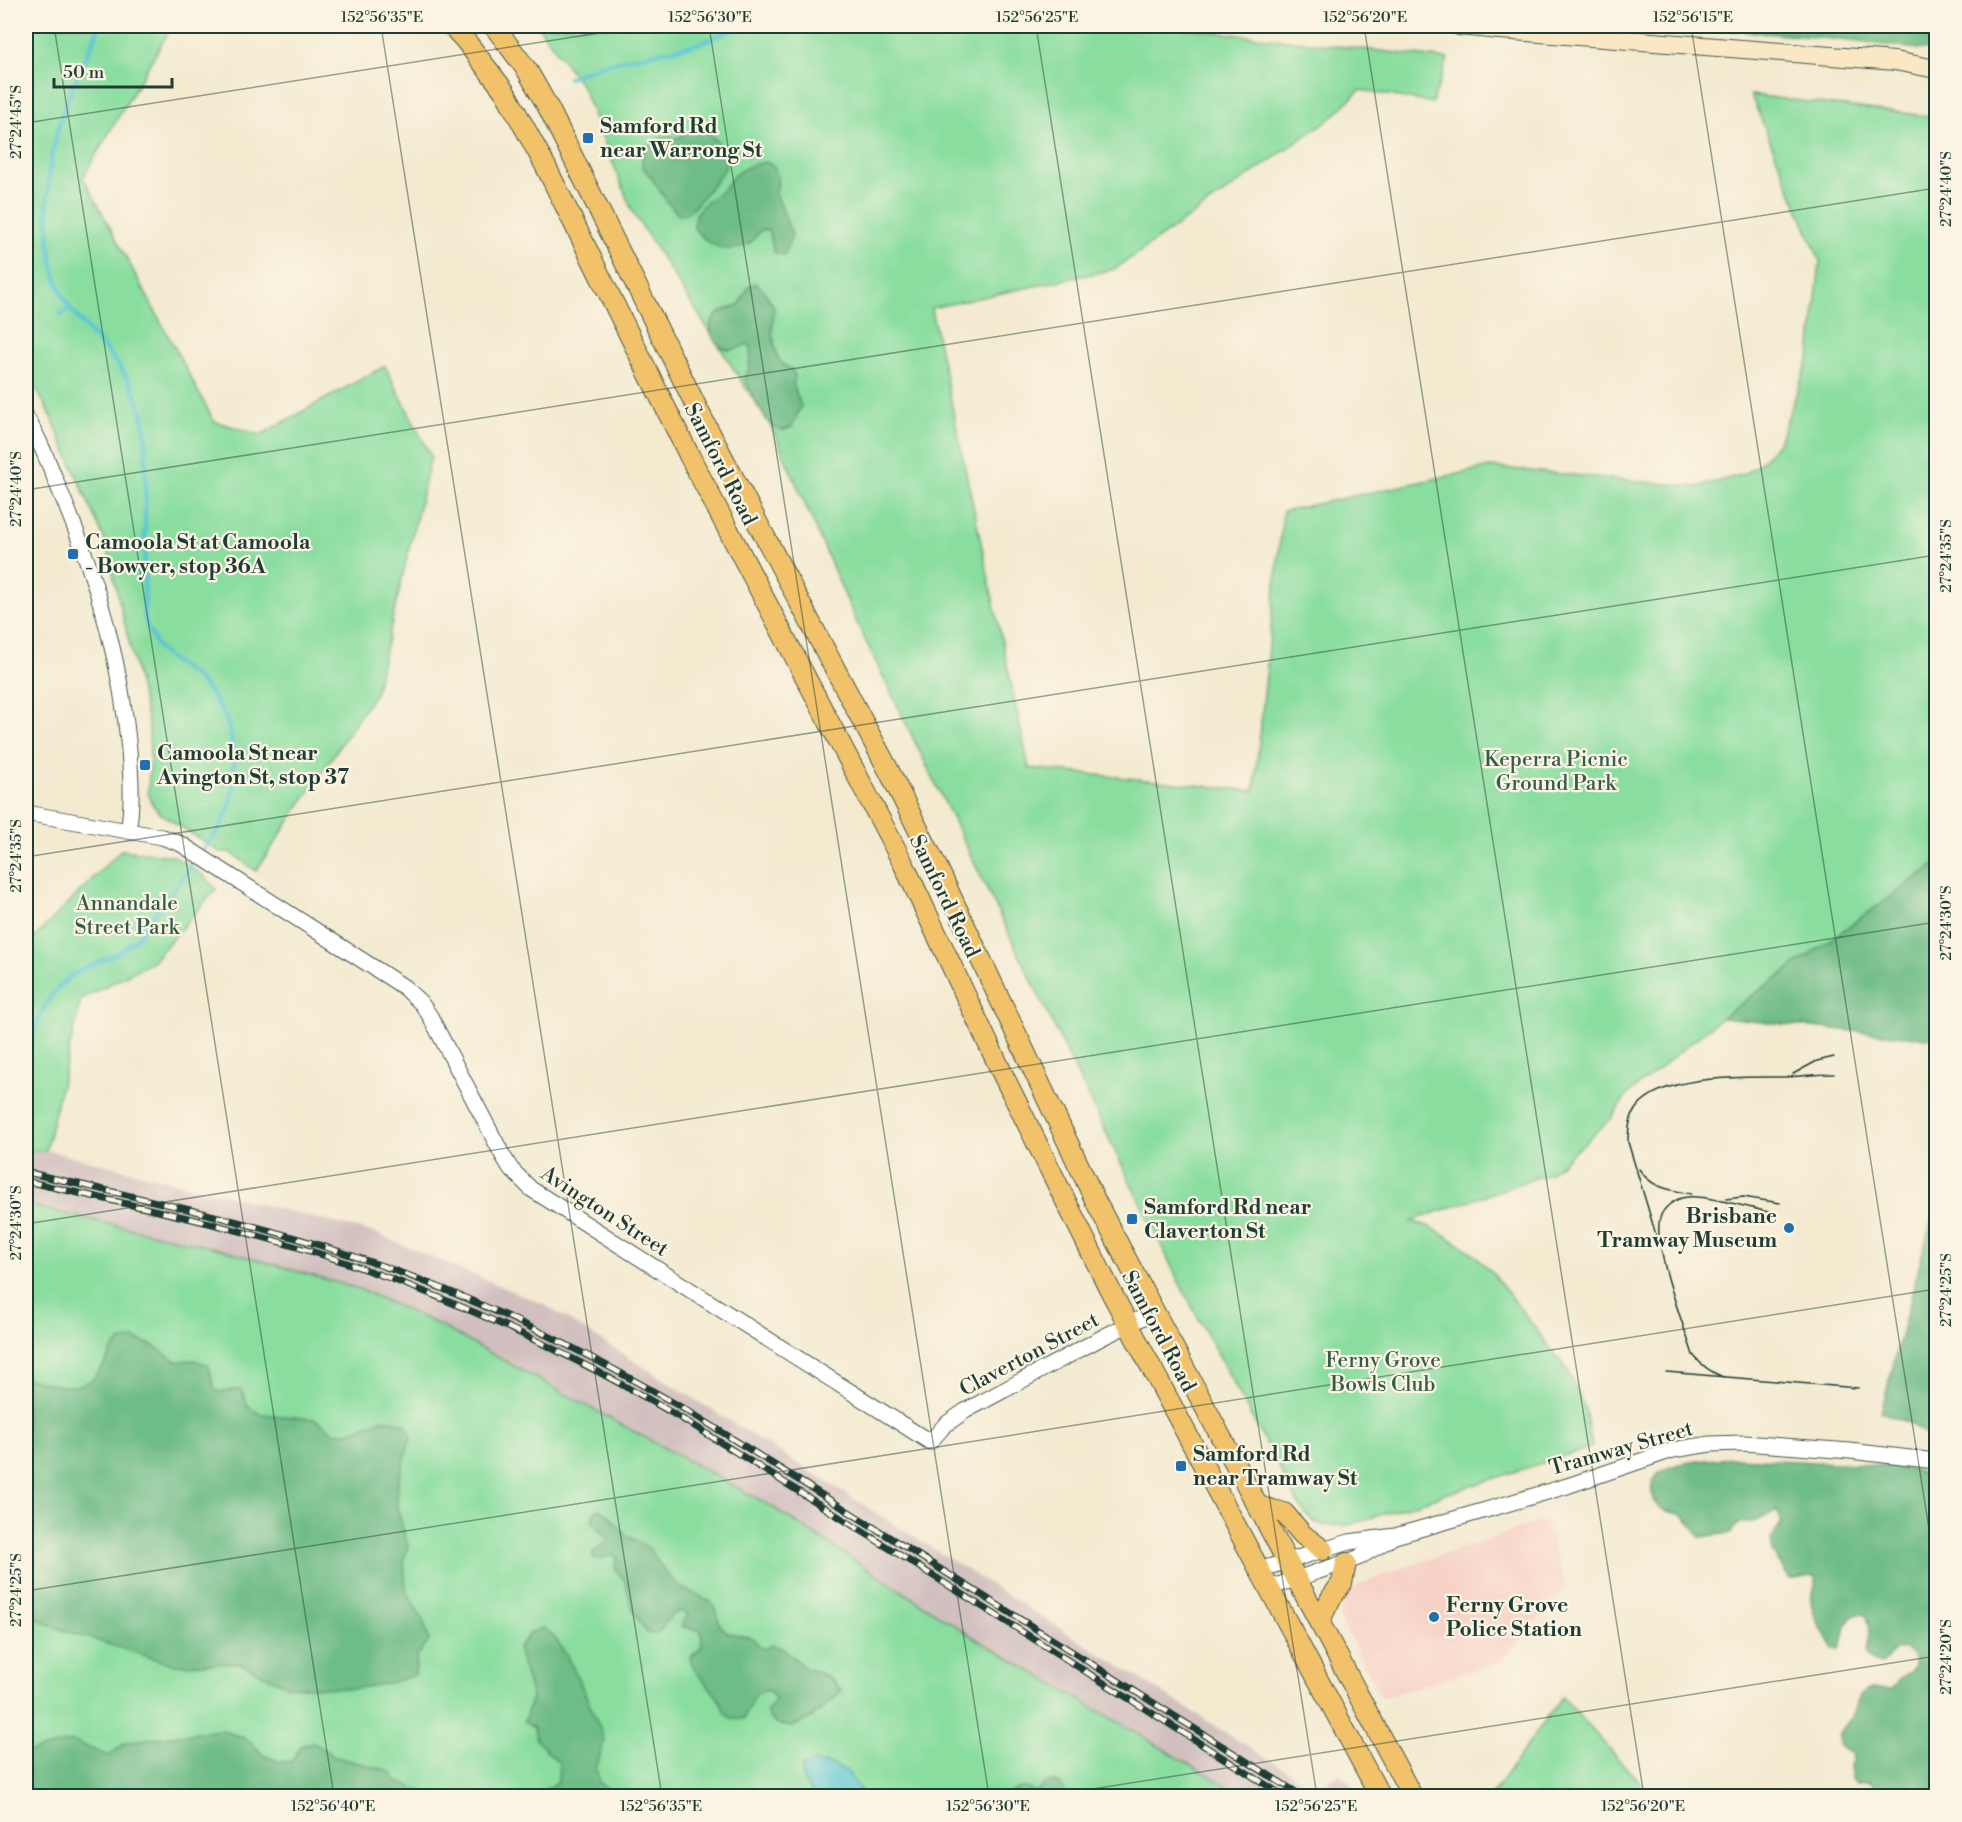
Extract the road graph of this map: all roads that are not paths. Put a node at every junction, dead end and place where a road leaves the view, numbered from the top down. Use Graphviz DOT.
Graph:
graph roads {
  1 [pos="452,26"];
  2 [pos="1459,26"];
  3 [pos="496,27"];
  4 [pos="1936,69"];
  5 [pos="26,417"];
  6 [pos="26,813"];
  7 [pos="128,831"];
  8 [pos="1154,1312"];
  9 [pos="1128,1324"];
  10 [pos="930,1442"];
  11 [pos="1936,1461"];
  12 [pos="1258,1506"];
  13 [pos="1395,1536"];
  14 [pos="1323,1550"];
  15 [pos="1287,1561"];
  16 [pos="1346,1563"];
  17 [pos="1259,1569"];
  18 [pos="1297,1579"];
  19 [pos="1269,1588"];
  20 [pos="1320,1622"];
  21 [pos="1380,1797"];
  22 [pos="1413,1797"];
  1 -- 9 [label="main road, Samford Road"];
  2 -- 4 [label="main road"];
  3 -- 8 [label="main road, Samford Road"];
  5 -- 7 [label="street"];
  6 -- 7 [label="street, Avington Street"];
  7 -- 10 [label="street, Avington Street"];
  8 -- 9 [label="street, Claverton Street"];
  8 -- 12 [label="main road, Samford Road"];
  9 -- 10 [label="street, Claverton Street"];
  9 -- 17 [label="main road, Samford Road"];
  11 -- 13 [label="street, Tramway Street"];
  12 -- 14 [label="main road"];
  12 -- 15 [label="main road, Samford Road"];
  13 -- 14 [label="street, Tramway Street"];
  13 -- 16 [label="street, Tramway Street"];
  14 -- 15 [label="street, Tramway Street"];
  15 -- 17 [label="street, Tramway Street"];
  15 -- 18 [label="main road, Samford Road"];
  16 -- 18 [label="street, Tramway Street"];
  16 -- 20 [label="main road"];
  17 -- 19 [label="main road, Samford Road"];
  18 -- 19 [label="street, Tramway Street"];
  18 -- 20 [label="main road, Samford Road"];
  19 -- 21 [label="main road, Samford Road"];
  20 -- 22 [label="main road, Samford Road"];
}
